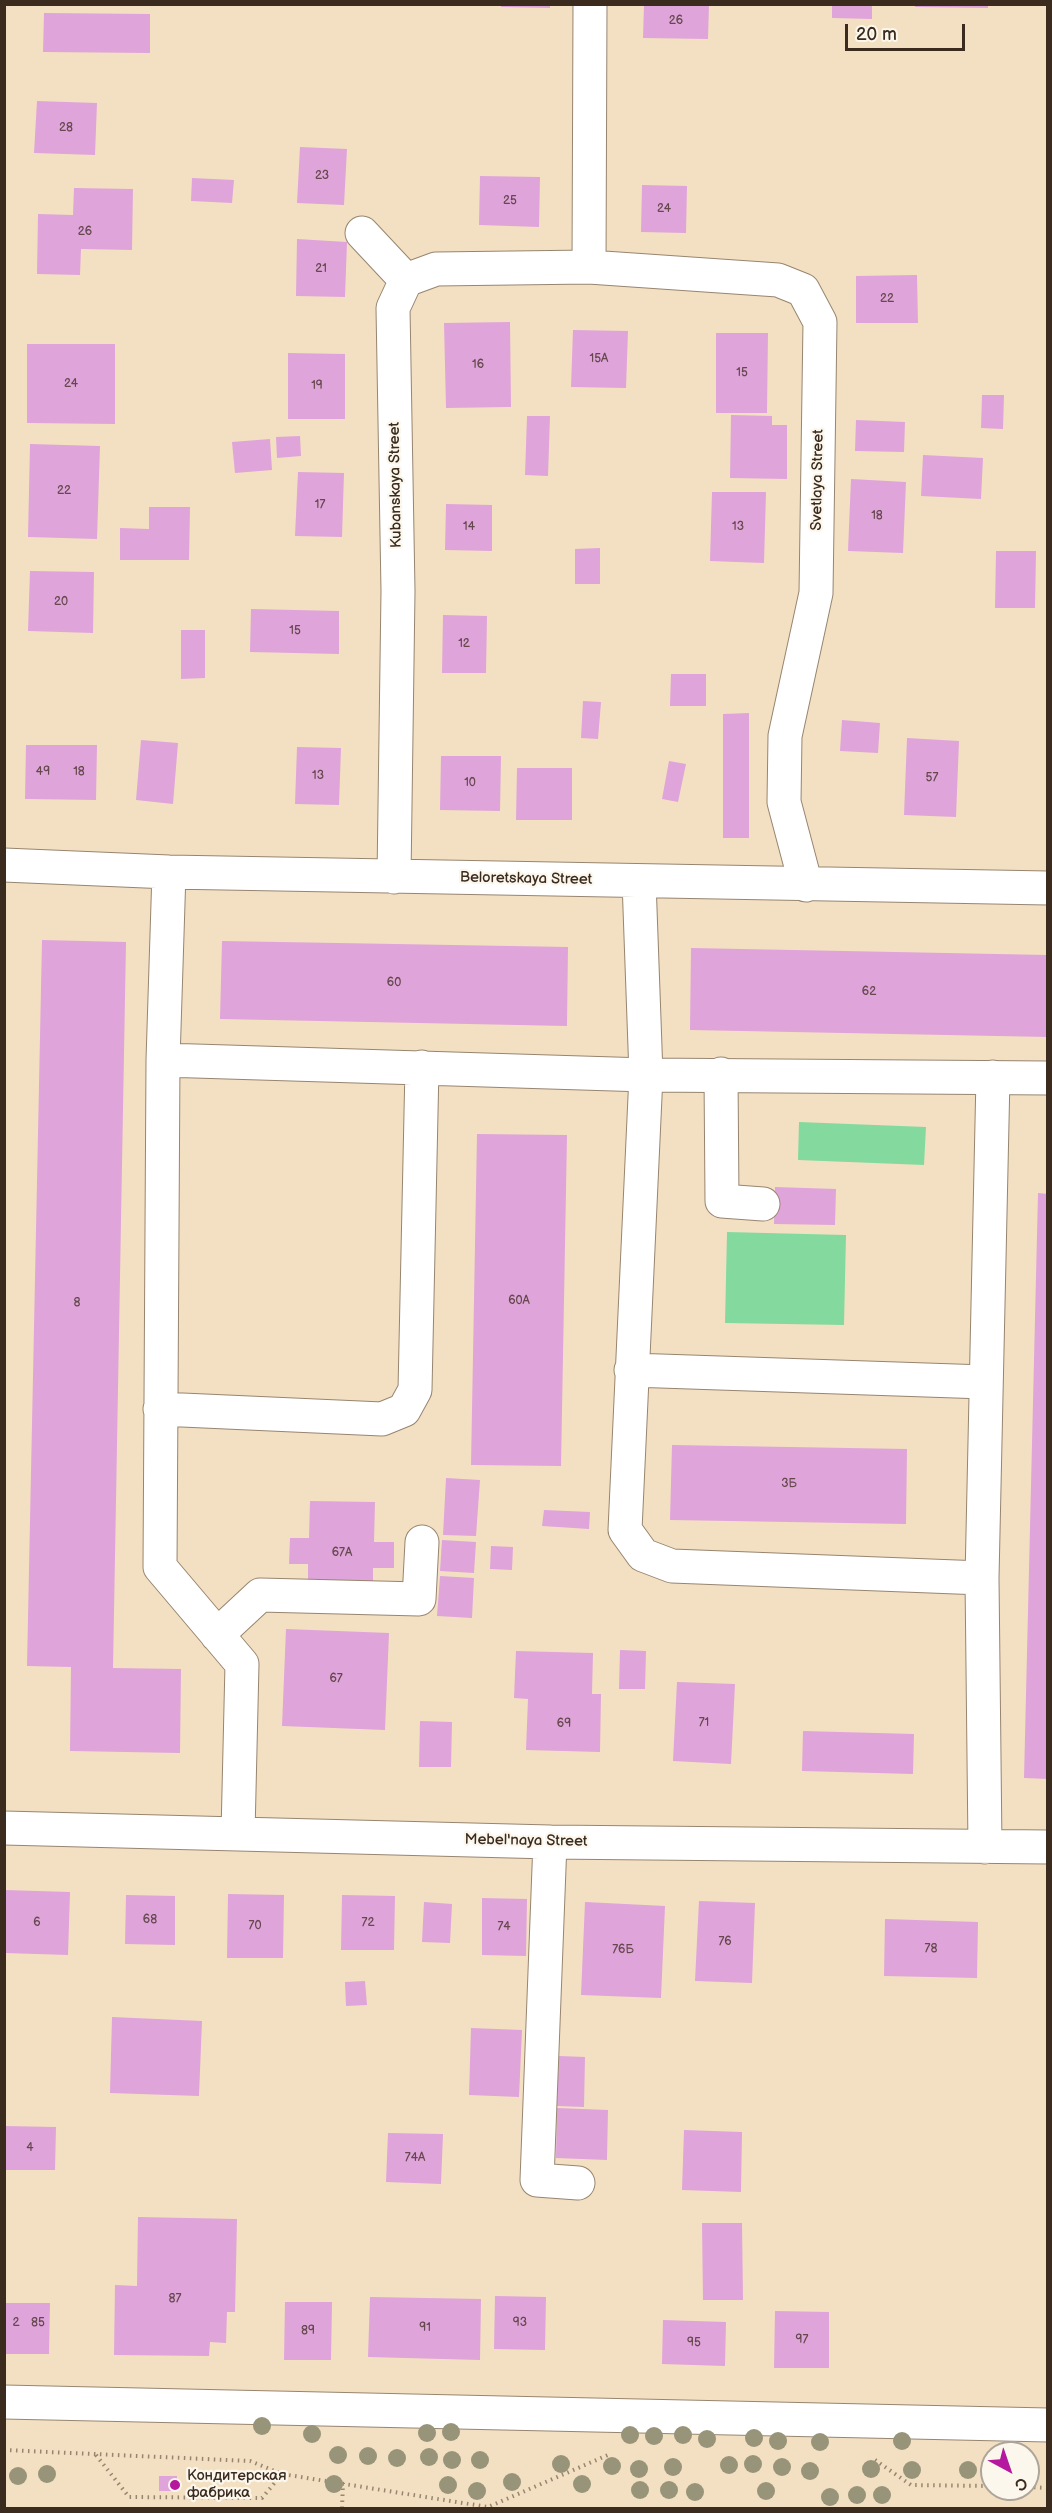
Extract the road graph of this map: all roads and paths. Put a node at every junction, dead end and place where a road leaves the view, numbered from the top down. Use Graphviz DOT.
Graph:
graph roads {
  1 [pos="590,4"];
  2 [pos="362,233"];
  3 [pos="589,267"];
  4 [pos="406,280"];
  5 [pos="4,865"];
  6 [pos="169,872"];
  7 [pos="394,877"];
  8 [pos="639,881"];
  9 [pos="806,885"];
  10 [pos="1047,888"];
  11 [pos="163,1060"];
  12 [pos="422,1067"];
  13 [pos="721,1074"];
  14 [pos="646,1075"];
  15 [pos="993,1077"];
  16 [pos="1047,1078"];
  17 [pos="763,1204"];
  18 [pos="631,1370"];
  19 [pos="985,1382"];
  20 [pos="160,1409"];
  21 [pos="422,1542"];
  22 [pos="982,1578"];
  23 [pos="217,1635"];
  24 [pos="4,1828"];
  25 [pos="238,1833"];
  26 [pos="550,1842"];
  27 [pos="1047,1846"];
  28 [pos="986,1847"];
  29 [pos="578,2183"];
  30 [pos="4,2402"];
  31 [pos="1047,2425"];
  32 [pos="4,2450"];
  33 [pos="96,2454"];
  34 [pos="611,2454"];
  35 [pos="870,2456"];
  36 [pos="282,2474"];
  37 [pos="343,2483"];
  38 [pos="980,2486"];
  39 [pos="342,2508"];
  40 [pos="488,2508"];
  1 -- 3 [label="street"];
  2 -- 4 [label="street"];
  3 -- 4 [label="street"];
  3 -- 9 [label="street, Svetlaya Street"];
  4 -- 7 [label="street, Kubanskaya Street"];
  5 -- 6 [label="street, Beloretskaya Street"];
  6 -- 7 [label="street, Beloretskaya Street"];
  6 -- 11 [label="street"];
  7 -- 8 [label="street, Beloretskaya Street"];
  8 -- 9 [label="street, Beloretskaya Street"];
  8 -- 14 [label="street"];
  9 -- 10 [label="street, Beloretskaya Street"];
  11 -- 12 [label="street"];
  11 -- 20 [label="street"];
  12 -- 14 [label="street"];
  12 -- 20 [label="street"];
  13 -- 14 [label="street"];
  13 -- 15 [label="street"];
  13 -- 17 [label="street"];
  14 -- 18 [label="street"];
  15 -- 16 [label="street"];
  15 -- 19 [label="street"];
  18 -- 19 [label="street"];
  18 -- 22 [label="street"];
  19 -- 22 [label="street"];
  20 -- 23 [label="street"];
  21 -- 23 [label="street"];
  22 -- 28 [label="street"];
  23 -- 25 [label="street"];
  24 -- 25 [label="street, Mebel'naya Street"];
  25 -- 26 [label="street, Mebel'naya Street"];
  26 -- 28 [label="street, Mebel'naya Street"];
  26 -- 29 [label="street"];
  27 -- 28 [label="street, Mebel'naya Street"];
  30 -- 31 [label="street"];
  32 -- 33 [label="path"];
  33 -- 36 [label="path"];
  33 -- 36 [label="path"];
  34 -- 40 [label="path"];
  35 -- 38 [label="path"];
  36 -- 37 [label="path"];
  37 -- 39 [label="path"];
  37 -- 40 [label="path"];
}
